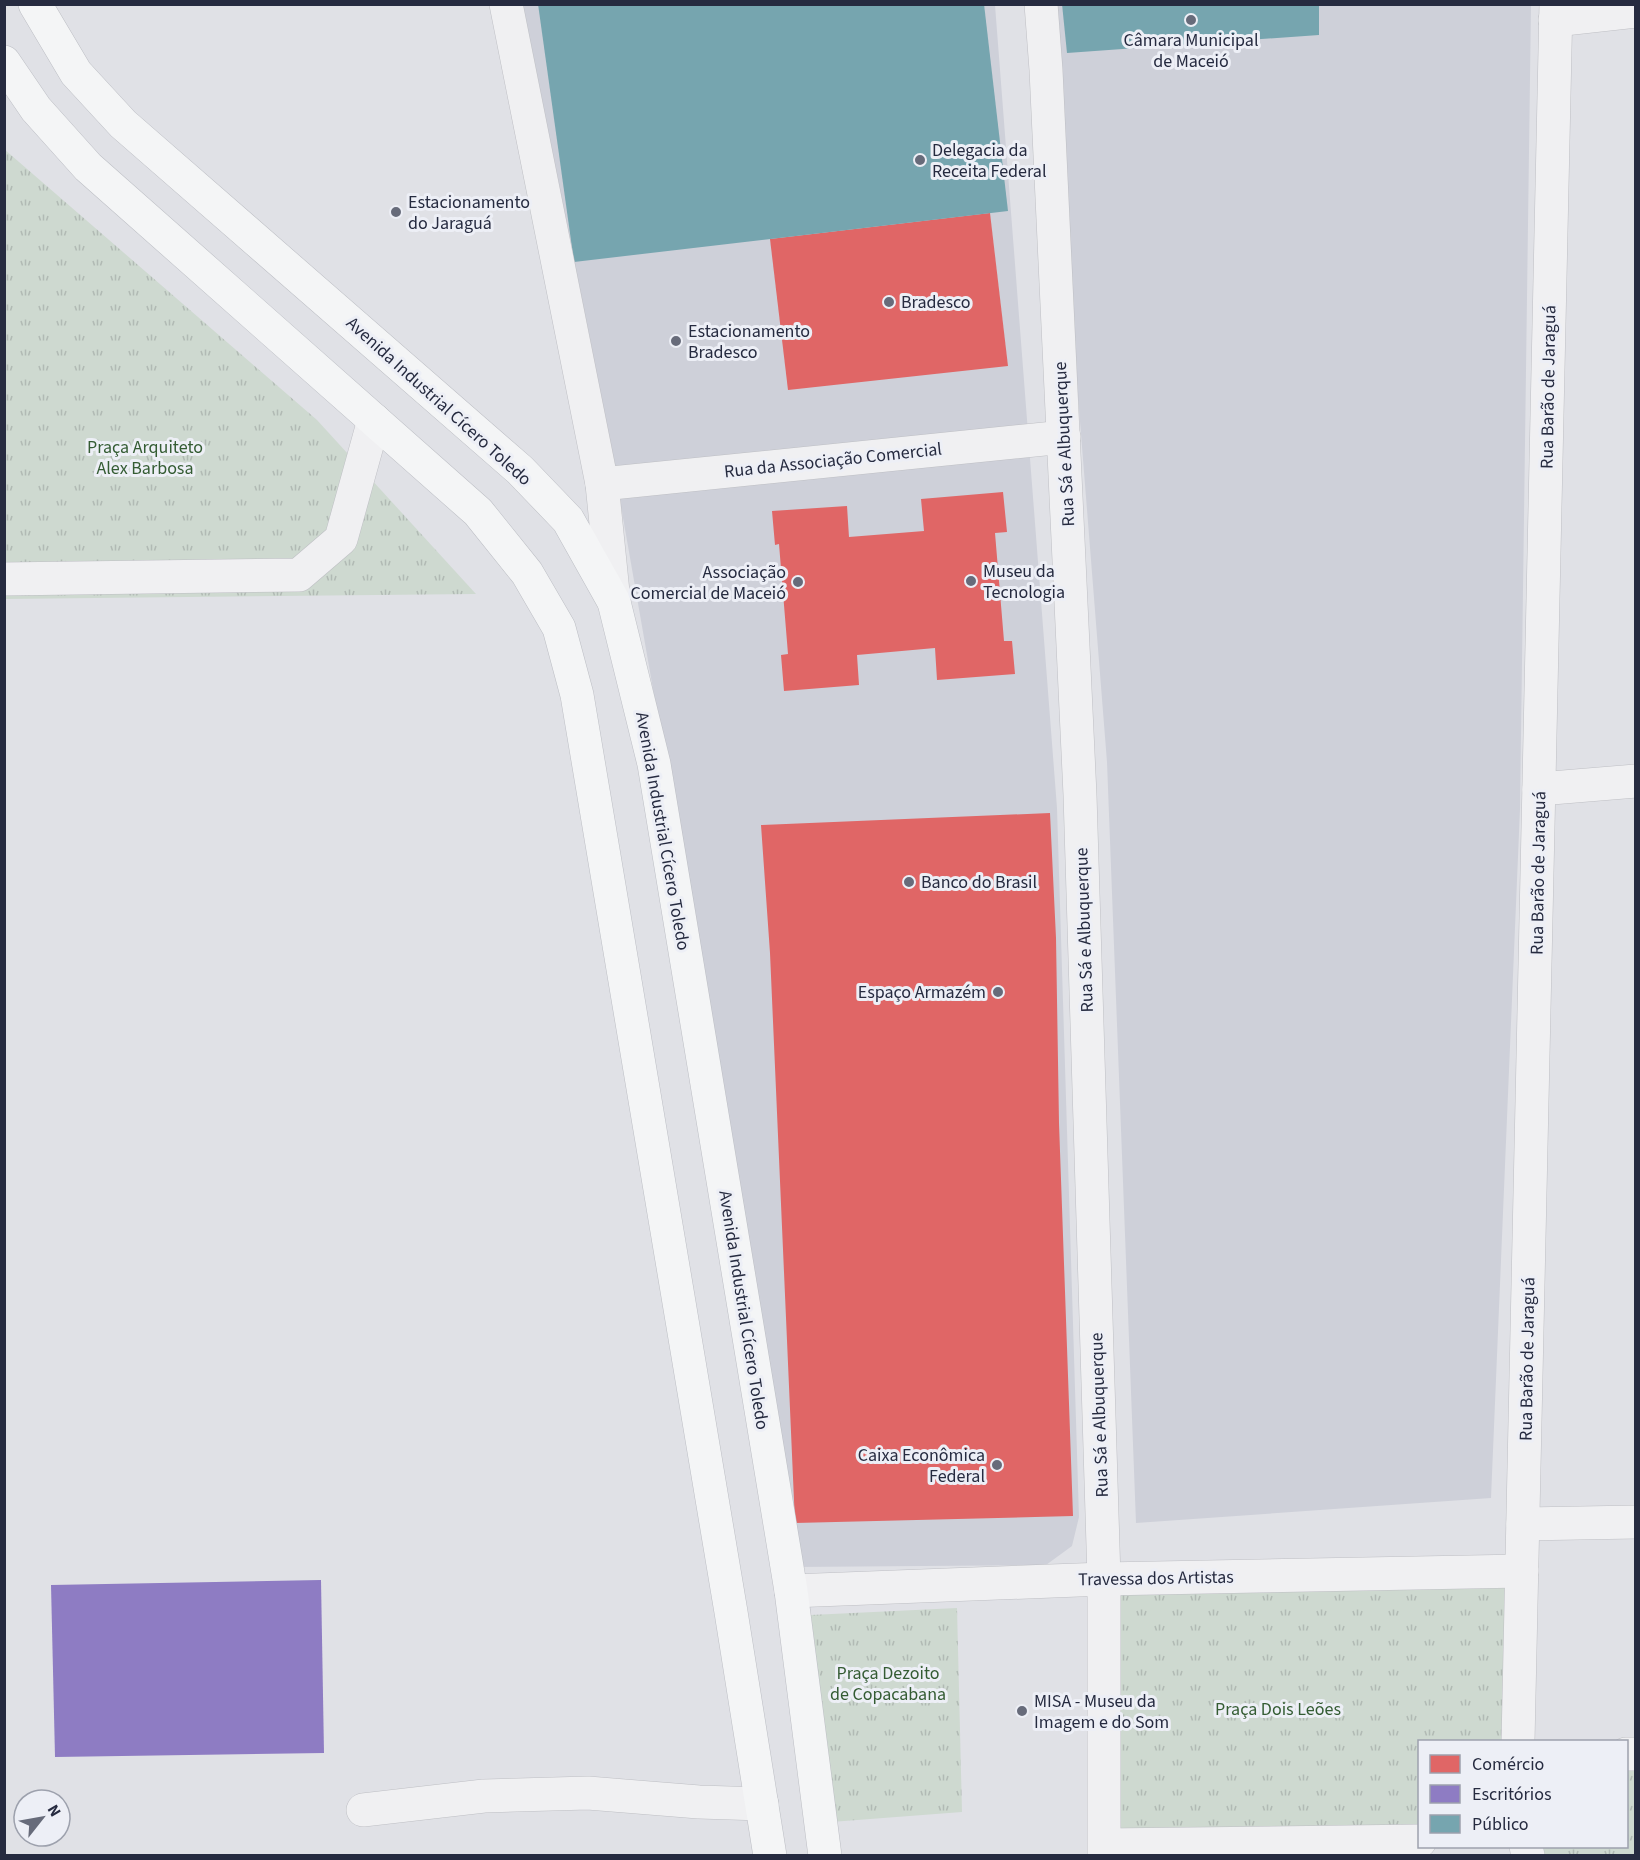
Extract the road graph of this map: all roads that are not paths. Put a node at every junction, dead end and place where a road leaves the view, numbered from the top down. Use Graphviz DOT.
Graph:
graph roads {
  1 [pos="35,4"];
  2 [pos="506,4"];
  3 [pos="1041,4"];
  4 [pos="1635,11"];
  5 [pos="1556,12"];
  6 [pos="4,62"];
  7 [pos="374,420"];
  8 [pos="1064,436"];
  9 [pos="602,484"];
  10 [pos="4,579"];
  11 [pos="614,602"];
  12 [pos="1635,781"];
  13 [pos="1539,789"];
  14 [pos="1635,1522"];
  15 [pos="1523,1524"];
  16 [pos="1522,1571"];
  17 [pos="1104,1579"];
  18 [pos="791,1591"];
  19 [pos="1518,1740"];
  20 [pos="762,1804"];
  21 [pos="363,1810"];
  22 [pos="1418,1841"];
  23 [pos="1105,1850"];
  24 [pos="770,1856"];
  25 [pos="825,1856"];
  1 -- 11 [label="main road, Avenida Industrial Cícero Toledo"];
  2 -- 9 [label="street"];
  3 -- 8 [label="street, Rua Sá e Albuquerque"];
  4 -- 5 [label="street"];
  5 -- 13 [label="street, Rua Barão de Jaraguá"];
  6 -- 7 [label="main road"];
  7 -- 10 [label="street"];
  7 -- 20 [label="main road"];
  8 -- 9 [label="street, Rua da Associação Comercial"];
  8 -- 17 [label="street, Rua Sá e Albuquerque"];
  9 -- 11 [label="street"];
  11 -- 18 [label="main road, Avenida Industrial Cícero Toledo"];
  12 -- 13 [label="street"];
  13 -- 15 [label="street, Rua Barão de Jaraguá"];
  14 -- 15 [label="street"];
  15 -- 16 [label="street, Rua Barão de Jaraguá"];
  16 -- 17 [label="street, Travessa dos Artistas"];
  16 -- 19 [label="street, Rua Barão de Jaraguá"];
  17 -- 18 [label="street, Travessa dos Artistas"];
  17 -- 23 [label="street, Rua Sá e Albuquerque"];
  18 -- 25 [label="main road, Avenida Industrial Cícero Toledo"];
  20 -- 21 [label="street"];
  20 -- 24 [label="main road"];
  22 -- 23 [label="street"];
}
